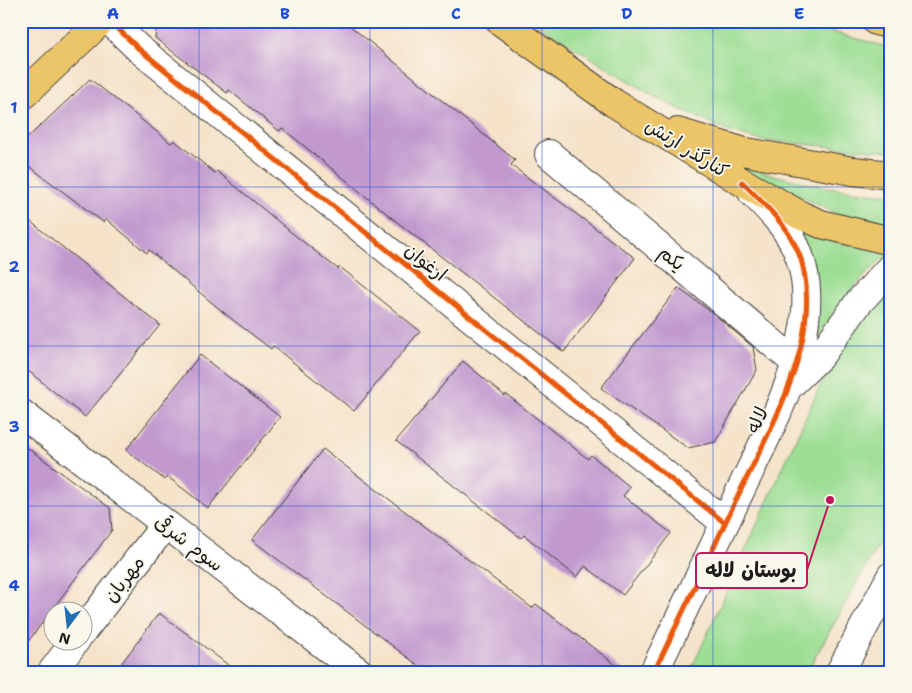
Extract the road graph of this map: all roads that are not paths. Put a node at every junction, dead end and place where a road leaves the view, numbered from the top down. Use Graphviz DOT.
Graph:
graph roads {
  1 [pos="500,21"];
  2 [pos="876,21"];
  3 [pos="99,24"];
  4 [pos="891,25"];
  5 [pos="21,97"];
  6 [pos="645,123"];
  7 [pos="549,154"];
  8 [pos="891,174"];
  9 [pos="742,182"];
  10 [pos="891,241"];
  11 [pos="891,267"];
  12 [pos="792,374"];
  13 [pos="21,413"];
  14 [pos="725,523"];
  15 [pos="165,525"];
  16 [pos="891,576"];
  17 [pos="92,619"];
  18 [pos="68,650"];
  19 [pos="52,672"];
  20 [pos="359,672"];
  21 [pos="654,672"];
  22 [pos="840,672"];
  1 -- 6 [label="main road, کنارگذر ارتش"];
  2 -- 4 [label="main road"];
  3 -- 5 [label="main road"];
  3 -- 14 [label="street, ارغوان"];
  6 -- 8 [label="main road"];
  6 -- 9 [label="main road, کنارگذر ارتش"];
  7 -- 12 [label="street, یکم"];
  9 -- 10 [label="main road, کنارگذر ارتش"];
  9 -- 12 [label="street, لاله"];
  11 -- 12 [label="street, لاله"];
  12 -- 14 [label="street, لاله"];
  13 -- 15 [label="street, سوم شرقی"];
  14 -- 21 [label="street, لاله"];
  15 -- 17 [label="street, مهربان"];
  15 -- 20 [label="street, سوم شرقی"];
  16 -- 22 [label="street"];
  18 -- 19 [label="street"];
}
